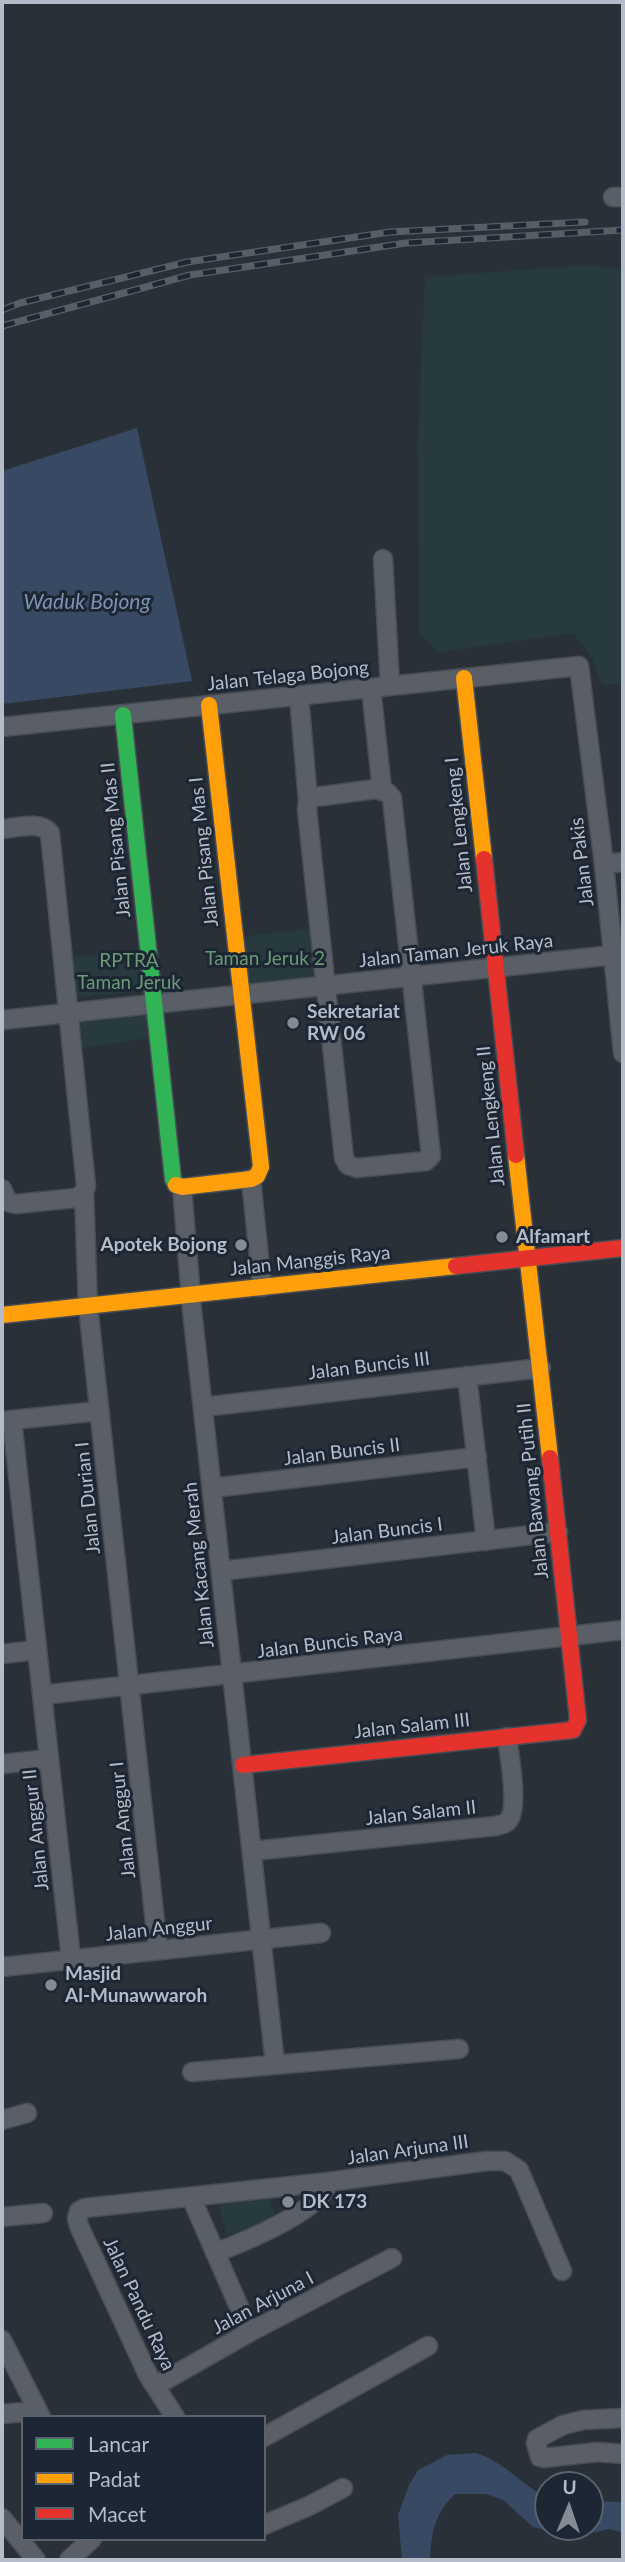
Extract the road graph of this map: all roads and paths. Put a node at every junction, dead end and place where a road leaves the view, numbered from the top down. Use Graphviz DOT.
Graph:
graph roads {
  1 [pos="383,559"];
  2 [pos="579,666"];
  3 [pos="464,678"];
  4 [pos="380,687"];
  5 [pos="299,696"];
  6 [pos="209,705"];
  7 [pos="123,715"];
  8 [pos="2,727"];
  9 [pos="382,790"];
  10 [pos="308,801"];
  11 [pos="2,830"];
  12 [pos="623,862"];
  13 [pos="604,864"];
  14 [pos="618,955"];
  15 [pos="496,968"];
  16 [pos="413,976"];
  17 [pos="326,986"];
  18 [pos="241,994"];
  19 [pos="154,1004"];
  20 [pos="67,1006"];
  21 [pos="2,1020"];
  22 [pos="623,1053"];
  23 [pos="251,1179"];
  24 [pos="182,1186"];
  25 [pos="2,1189"];
  26 [pos="84,1194"];
  27 [pos="623,1248"];
  28 [pos="529,1258"];
  29 [pos="262,1287"];
  30 [pos="192,1295"];
  31 [pos="88,1306"];
  32 [pos="2,1315"];
  33 [pos="541,1368"];
  34 [pos="467,1376"];
  35 [pos="203,1407"];
  36 [pos="99,1411"];
  37 [pos="7,1421"];
  38 [pos="477,1457"];
  39 [pos="212,1488"];
  40 [pos="558,1532"];
  41 [pos="486,1541"];
  42 [pos="221,1572"];
  43 [pos="623,1630"];
  44 [pos="569,1636"];
  45 [pos="37,1650"];
  46 [pos="2,1654"];
  47 [pos="233,1675"];
  48 [pos="129,1686"];
  49 [pos="42,1695"];
  50 [pos="578,1720"];
  51 [pos="507,1737"];
  52 [pos="49,1759"];
  53 [pos="2,1764"];
  54 [pos="243,1765"];
  55 [pos="252,1851"];
  56 [pos="321,1933"];
  57 [pos="262,1939"];
  58 [pos="158,1950"];
  59 [pos="71,1959"];
  60 [pos="2,1967"];
  61 [pos="459,2049"];
  62 [pos="275,2064"];
  63 [pos="192,2072"];
  64 [pos="27,2113"];
  65 [pos="2,2120"];
  66 [pos="328,2182"];
  67 [pos="191,2197"];
  68 [pos="85,2208"];
  69 [pos="43,2213"];
  70 [pos="2,2217"];
  71 [pos="215,2253"];
  72 [pos="392,2258"];
  73 [pos="562,2271"];
  74 [pos="250,2332"];
  75 [pos="2,2340"];
  76 [pos="429,2346"];
  77 [pos="155,2386"];
  78 [pos="2,2414"];
  79 [pos="40,2414"];
  80 [pos="174,2415"];
  81 [pos="623,2418"];
  82 [pos="266,2436"];
  83 [pos="623,2454"];
  84 [pos="343,2488"];
  85 [pos="2,2518"];
  86 [pos="266,2524"];
  87 [pos="90,2541"];
  88 [pos="36,2560"];
  89 [pos="68,2560"];
  1 -- 4 [label="street"];
  2 -- 3 [label="street, Jalan Telaga Bojong"];
  2 -- 13 [label="street, Jalan Pakis"];
  3 -- 4 [label="street, Jalan Telaga Bojong"];
  3 -- 15 [label="street, Jalan Lengkeng I"];
  4 -- 5 [label="street, Jalan Telaga Bojong"];
  4 -- 9 [label="street"];
  5 -- 6 [label="street, Jalan Telaga Bojong"];
  5 -- 10 [label="street"];
  6 -- 7 [label="street, Jalan Telaga Bojong"];
  6 -- 18 [label="street, Jalan Pisang Mas I"];
  7 -- 8 [label="street, Jalan Telaga Bojong"];
  7 -- 19 [label="street, Jalan Pisang Mas II"];
  9 -- 10 [label="street"];
  9 -- 16 [label="street"];
  10 -- 17 [label="street"];
  11 -- 20 [label="street, Jalan Durian I"];
  12 -- 13 [label="street"];
  13 -- 14 [label="street, Jalan Pakis"];
  14 -- 15 [label="street, Jalan Taman Jeruk Raya"];
  14 -- 22 [label="street, Jalan Pakis"];
  15 -- 16 [label="street, Jalan Taman Jeruk Raya"];
  15 -- 28 [label="street, Jalan Lengkeng II"];
  16 -- 17 [label="street, Jalan Taman Jeruk Raya"];
  16 -- 17 [label="street"];
  17 -- 18 [label="street, Jalan Taman Jeruk Raya"];
  18 -- 19 [label="street, Jalan Taman Jeruk Raya"];
  18 -- 23 [label="street, Jalan Pisang Mas I"];
  19 -- 20 [label="street, Jalan Taman Jeruk Raya"];
  19 -- 24 [label="street, Jalan Pisang Mas II"];
  20 -- 21 [label="street, Jalan Taman Jeruk Raya"];
  20 -- 26 [label="street, Jalan Durian I"];
  23 -- 24 [label="street"];
  23 -- 29 [label="street"];
  24 -- 30 [label="street, Jalan Kacang Merah"];
  25 -- 26 [label="street"];
  26 -- 31 [label="street, Jalan Durian I"];
  27 -- 28 [label="street, Jalan Manggis Raya"];
  28 -- 29 [label="street, Jalan Manggis Raya"];
  28 -- 33 [label="street, Jalan Bawang Putih II"];
  29 -- 30 [label="street, Jalan Manggis Raya"];
  30 -- 31 [label="street, Jalan Manggis Raya"];
  30 -- 35 [label="street, Jalan Kacang Merah"];
  31 -- 32 [label="street, Jalan Manggis Raya"];
  31 -- 36 [label="street, Jalan Durian I"];
  33 -- 34 [label="street, Jalan Buncis III"];
  33 -- 40 [label="street, Jalan Bawang Putih II"];
  34 -- 35 [label="street, Jalan Buncis III"];
  34 -- 38 [label="street"];
  35 -- 39 [label="street, Jalan Kacang Merah"];
  36 -- 37 [label="street"];
  36 -- 48 [label="street, Jalan Durian I"];
  37 -- 45 [label="street, Jalan Anggur II"];
  38 -- 39 [label="street, Jalan Buncis II"];
  38 -- 41 [label="street"];
  39 -- 42 [label="street, Jalan Kacang Merah"];
  40 -- 41 [label="street, Jalan Buncis I"];
  40 -- 44 [label="street, Jalan Bawang Putih II"];
  41 -- 42 [label="street, Jalan Buncis I"];
  42 -- 47 [label="street, Jalan Kacang Merah"];
  43 -- 44 [label="street, Jalan Buncis Raya"];
  44 -- 47 [label="street, Jalan Buncis Raya"];
  44 -- 50 [label="street, Jalan Bawang Putih II"];
  45 -- 46 [label="street"];
  45 -- 49 [label="street, Jalan Anggur II"];
  47 -- 48 [label="street, Jalan Buncis Raya"];
  47 -- 54 [label="street, Jalan Kacang Merah"];
  48 -- 49 [label="street, Jalan Buncis Raya"];
  48 -- 58 [label="street, Jalan Anggur I"];
  49 -- 52 [label="street, Jalan Anggur II"];
  50 -- 51 [label="street, Jalan Salam III"];
  51 -- 54 [label="street, Jalan Salam III"];
  51 -- 55 [label="street, Jalan Salam II"];
  52 -- 53 [label="street"];
  52 -- 59 [label="street, Jalan Anggur II"];
  54 -- 55 [label="street, Jalan Kacang Merah"];
  55 -- 57 [label="street, Jalan Kacang Merah"];
  56 -- 57 [label="street, Jalan Anggur"];
  57 -- 58 [label="street, Jalan Anggur"];
  57 -- 62 [label="street, Jalan Kacang Merah"];
  58 -- 59 [label="street, Jalan Anggur"];
  59 -- 60 [label="street, Jalan Anggur"];
  61 -- 62 [label="street"];
  62 -- 63 [label="street"];
  64 -- 65 [label="street"];
  66 -- 67 [label="street, Jalan Arjuna III"];
  66 -- 71 [label="street"];
  66 -- 73 [label="street, Jalan Arjuna III"];
  67 -- 68 [label="street, Jalan Arjuna III"];
  67 -- 71 [label="street"];
  68 -- 77 [label="street, Jalan Pandu Raya"];
  69 -- 70 [label="street"];
  71 -- 74 [label="street"];
  72 -- 74 [label="street, Jalan Arjuna I"];
  74 -- 77 [label="street, Jalan Arjuna I"];
  75 -- 79 [label="street"];
  76 -- 82 [label="street"];
  77 -- 80 [label="street, Jalan Pandu Raya"];
  78 -- 79 [label="street"];
  81 -- 83 [label="street"];
  84 -- 86 [label="street"];
  85 -- 88 [label="street"];
  87 -- 89 [label="street"];
}
